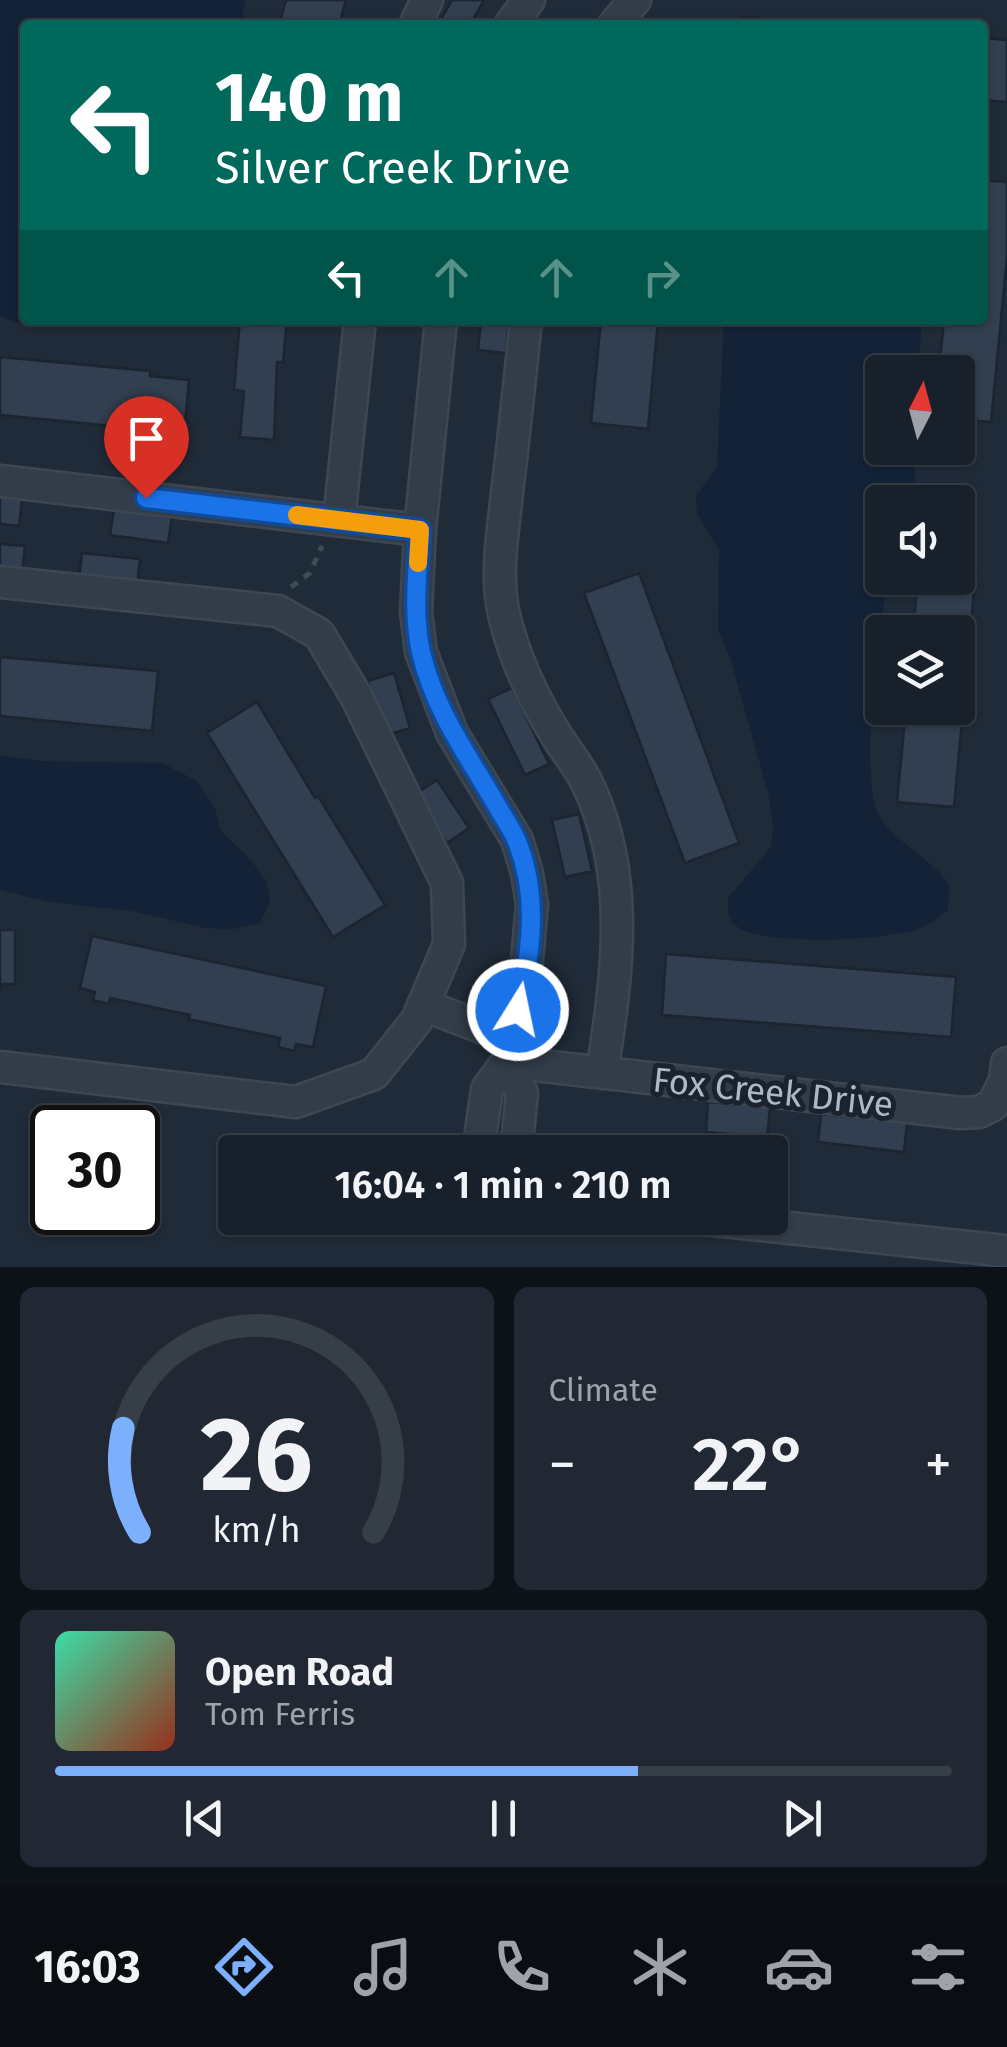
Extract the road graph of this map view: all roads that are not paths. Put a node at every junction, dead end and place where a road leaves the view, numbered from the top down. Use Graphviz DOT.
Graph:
graph roads {
  1 [pos="529,0"];
  2 [pos="635,0"];
  3 [pos="514,20"];
  4 [pos="618,20"];
  5 [pos="359,325"];
  6 [pos="441,325"];
  7 [pos="525,325"];
  8 [pos="0,481"];
  9 [pos="333,519"];
  10 [pos="420,530"];
  11 [pos="0,582"];
  12 [pos="423,1005"];
  13 [pos="510,1050"];
  14 [pos="1007,1063"];
  15 [pos="0,1067"];
  16 [pos="602,1073"];
  17 [pos="480,1135"];
  18 [pos="518,1135"];
  19 [pos="788,1228"];
  20 [pos="1007,1251"];
  1 -- 3 [label="street"];
  2 -- 4 [label="street"];
  5 -- 9 [label="street"];
  6 -- 10 [label="street"];
  7 -- 16 [label="street"];
  8 -- 9 [label="street"];
  9 -- 10 [label="street"];
  10 -- 13 [label="street"];
  11 -- 12 [label="street"];
  12 -- 13 [label="street, Fox Creek Drive"];
  12 -- 15 [label="street"];
  13 -- 16 [label="street, Fox Creek Drive"];
  13 -- 17 [label="street"];
  13 -- 18 [label="street"];
  14 -- 16 [label="street, Fox Creek Drive"];
  19 -- 20 [label="street"];
}
